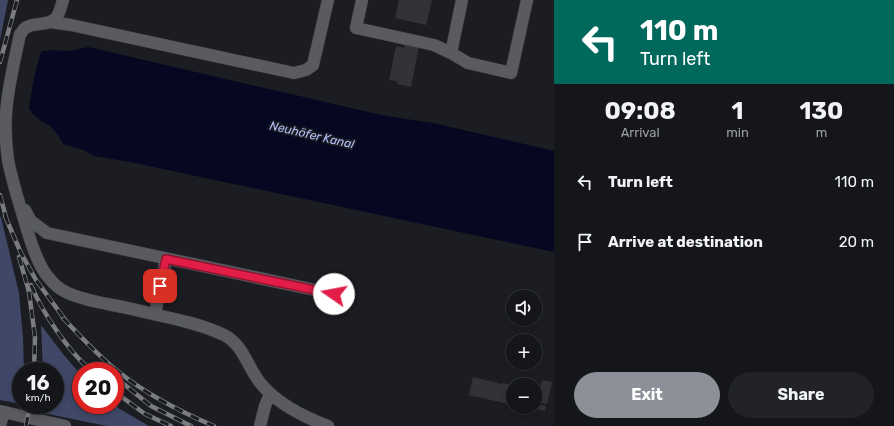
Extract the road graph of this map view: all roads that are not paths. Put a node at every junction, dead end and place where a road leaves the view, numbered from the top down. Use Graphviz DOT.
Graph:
graph roads {
  1 [pos="63,0"];
  2 [pos="328,0"];
  3 [pos="362,0"];
  4 [pos="462,0"];
  5 [pos="527,0"];
  6 [pos="50,22"];
  7 [pos="451,53"];
  8 [pos="16,193"];
  9 [pos="166,259"];
  10 [pos="334,294"];
  11 [pos="155,314"];
  12 [pos="270,394"];
  13 [pos="2,412"];
  14 [pos="0,425"];
  15 [pos="65,426"];
  16 [pos="260,426"];
  17 [pos="328,426"];
  1 -- 6 [label="street"];
  2 -- 6 [label="street"];
  3 -- 7 [label="street"];
  4 -- 7 [label="street"];
  5 -- 7 [label="street"];
  6 -- 8 [label="street"];
  8 -- 9 [label="street"];
  8 -- 11 [label="street"];
  9 -- 10 [label="street"];
  9 -- 11 [label="street"];
  11 -- 12 [label="street"];
  12 -- 16 [label="street"];
  12 -- 17 [label="street"];
  13 -- 14 [label="street"];
  13 -- 15 [label="street"];
}
